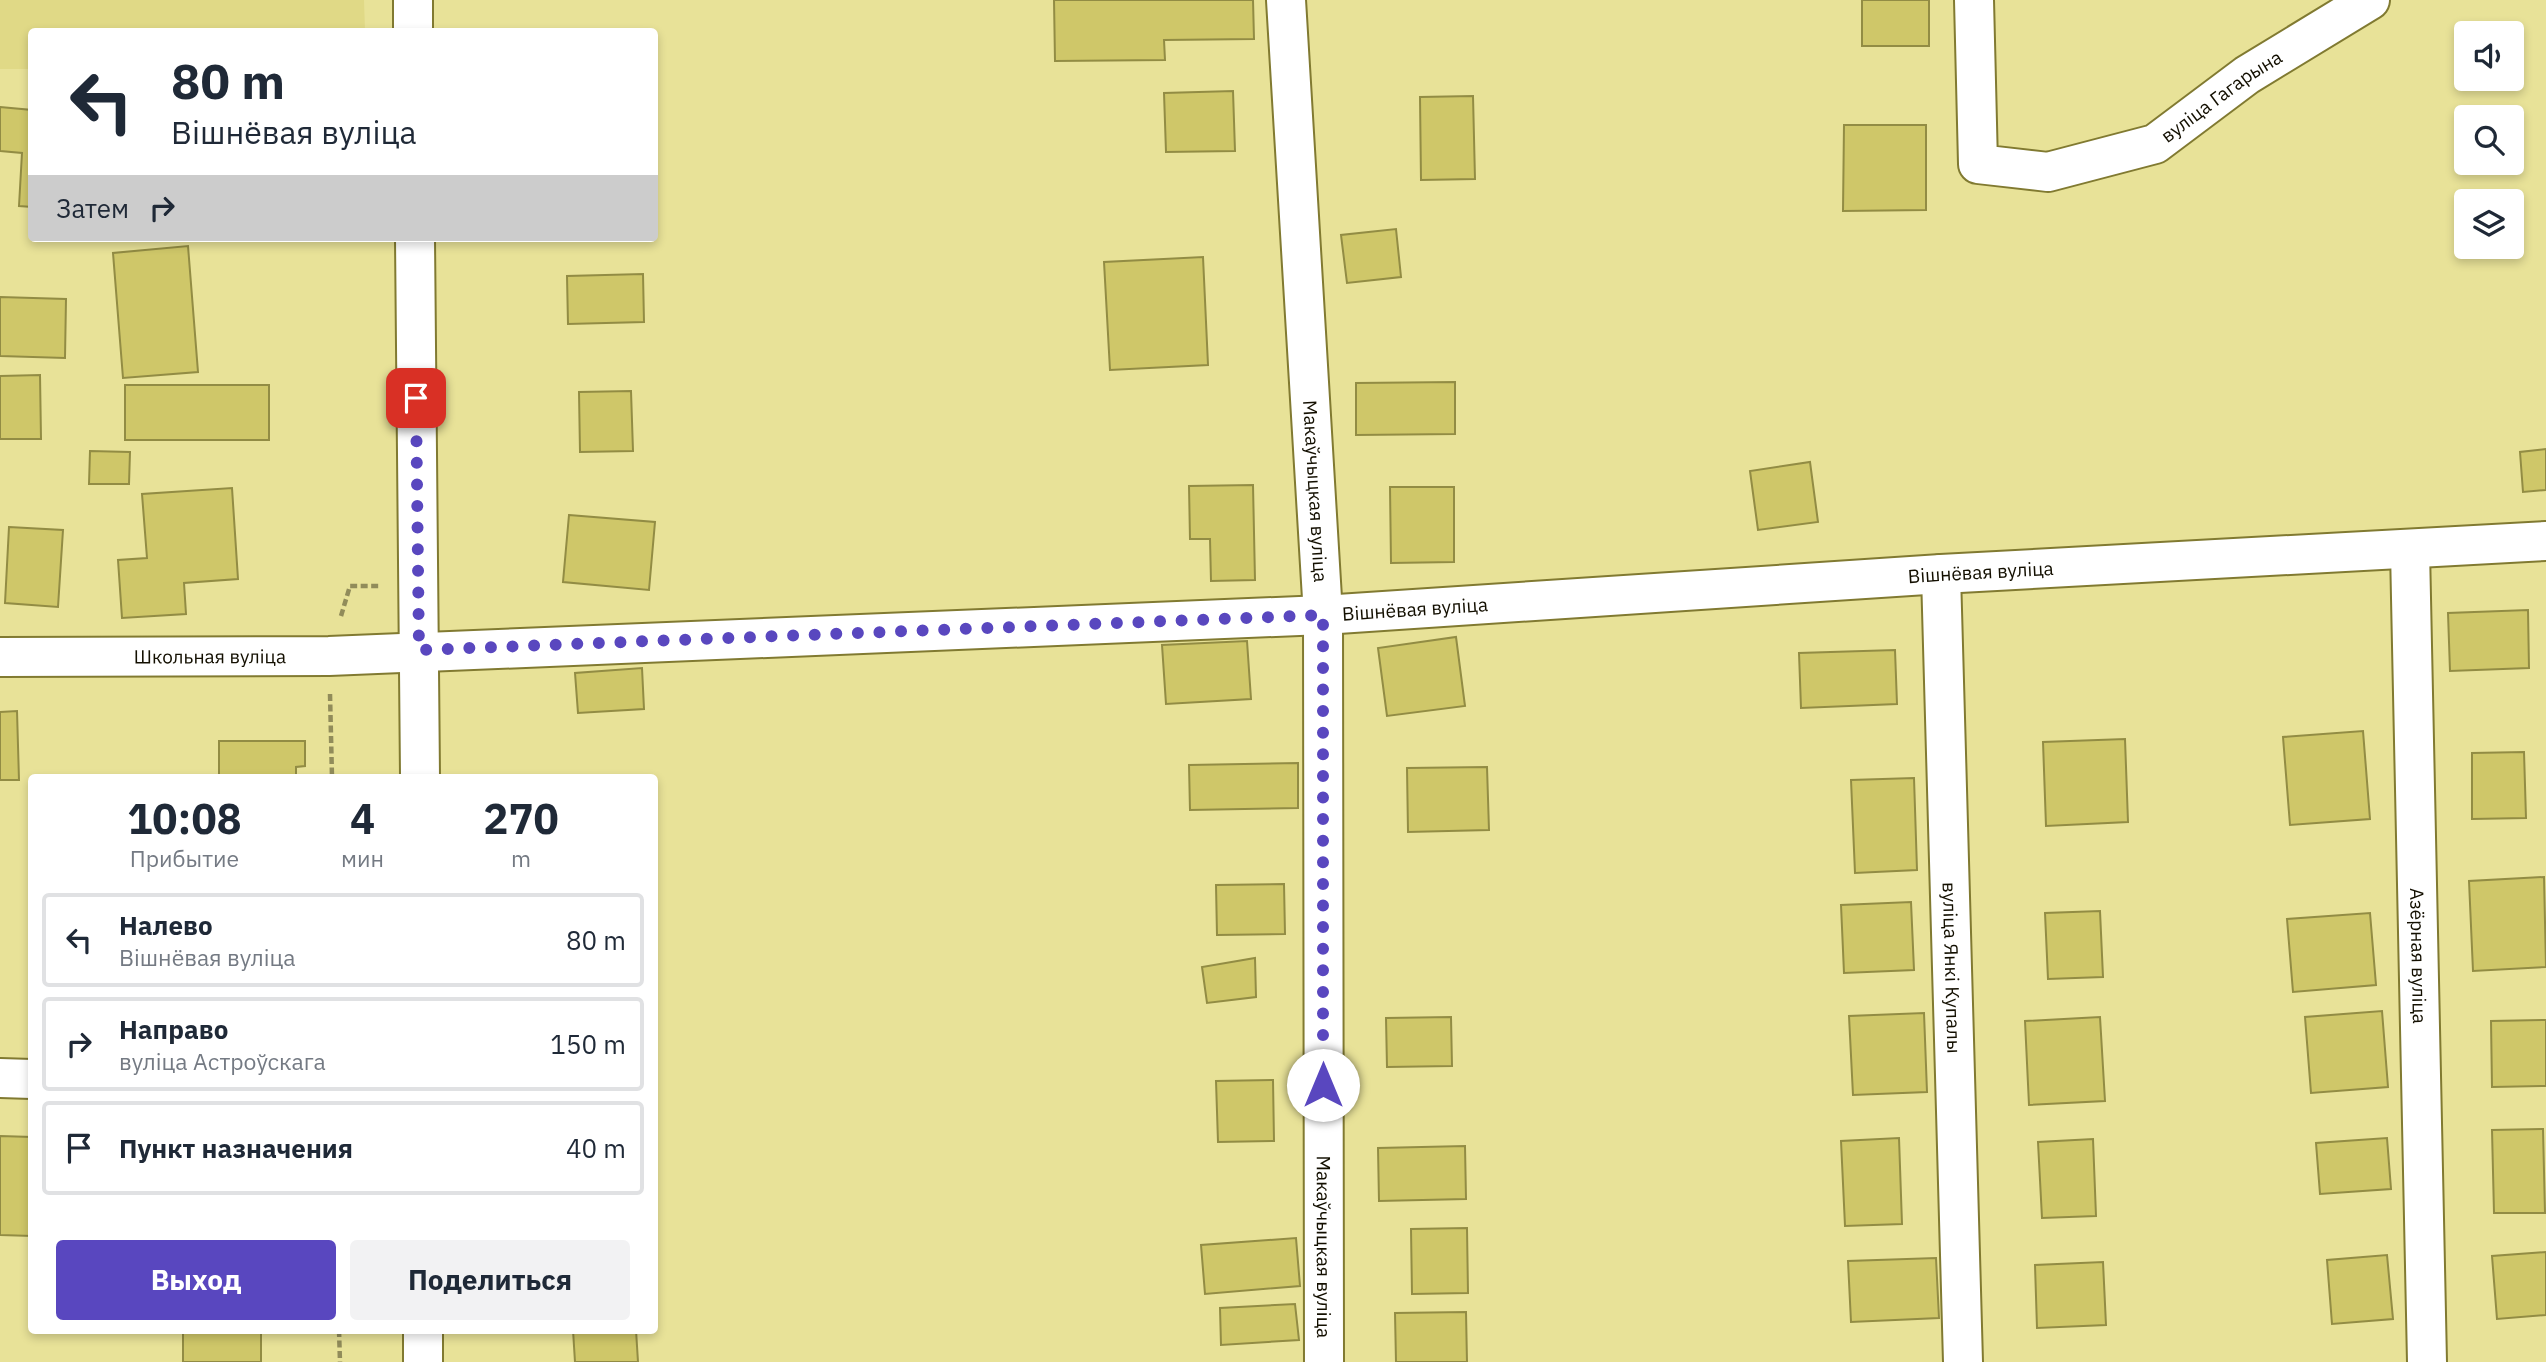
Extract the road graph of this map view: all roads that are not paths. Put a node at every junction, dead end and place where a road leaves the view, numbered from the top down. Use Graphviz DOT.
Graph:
graph roads {
  1 [pos="413,0"];
  2 [pos="1286,0"];
  3 [pos="1974,0"];
  4 [pos="2370,0"];
  5 [pos="413,28"];
  6 [pos="415,242"];
  7 [pos="2546,541"];
  8 [pos="2410,550"];
  9 [pos="1941,574"];
  10 [pos="1323,615"];
  11 [pos="419,650"];
  12 [pos="0,657"];
  13 [pos="420,774"];
  14 [pos="0,1078"];
  15 [pos="28,1079"];
  16 [pos="423,1334"];
  17 [pos="424,1362"];
  18 [pos="1324,1362"];
  19 [pos="1962,1362"];
  20 [pos="2427,1362"];
  1 -- 5 [label="street"];
  2 -- 10 [label="street, Макаўчыцкая вуліца"];
  3 -- 4 [label="street, вуліца Гагарына"];
  6 -- 11 [label="street"];
  7 -- 8 [label="street, Вішнёвая вуліца"];
  8 -- 9 [label="street, Вішнёвая вуліца"];
  8 -- 20 [label="street, Азёрная вуліца"];
  9 -- 10 [label="street, Вішнёвая вуліца"];
  9 -- 19 [label="street, вуліца Янкі Купалы"];
  10 -- 11 [label="street, Вішнёвая вуліца"];
  10 -- 18 [label="street, Макаўчыцкая вуліца"];
  11 -- 12 [label="street, Школьная вуліца"];
  11 -- 13 [label="street"];
  14 -- 15 [label="street"];
  16 -- 17 [label="street"];
}
